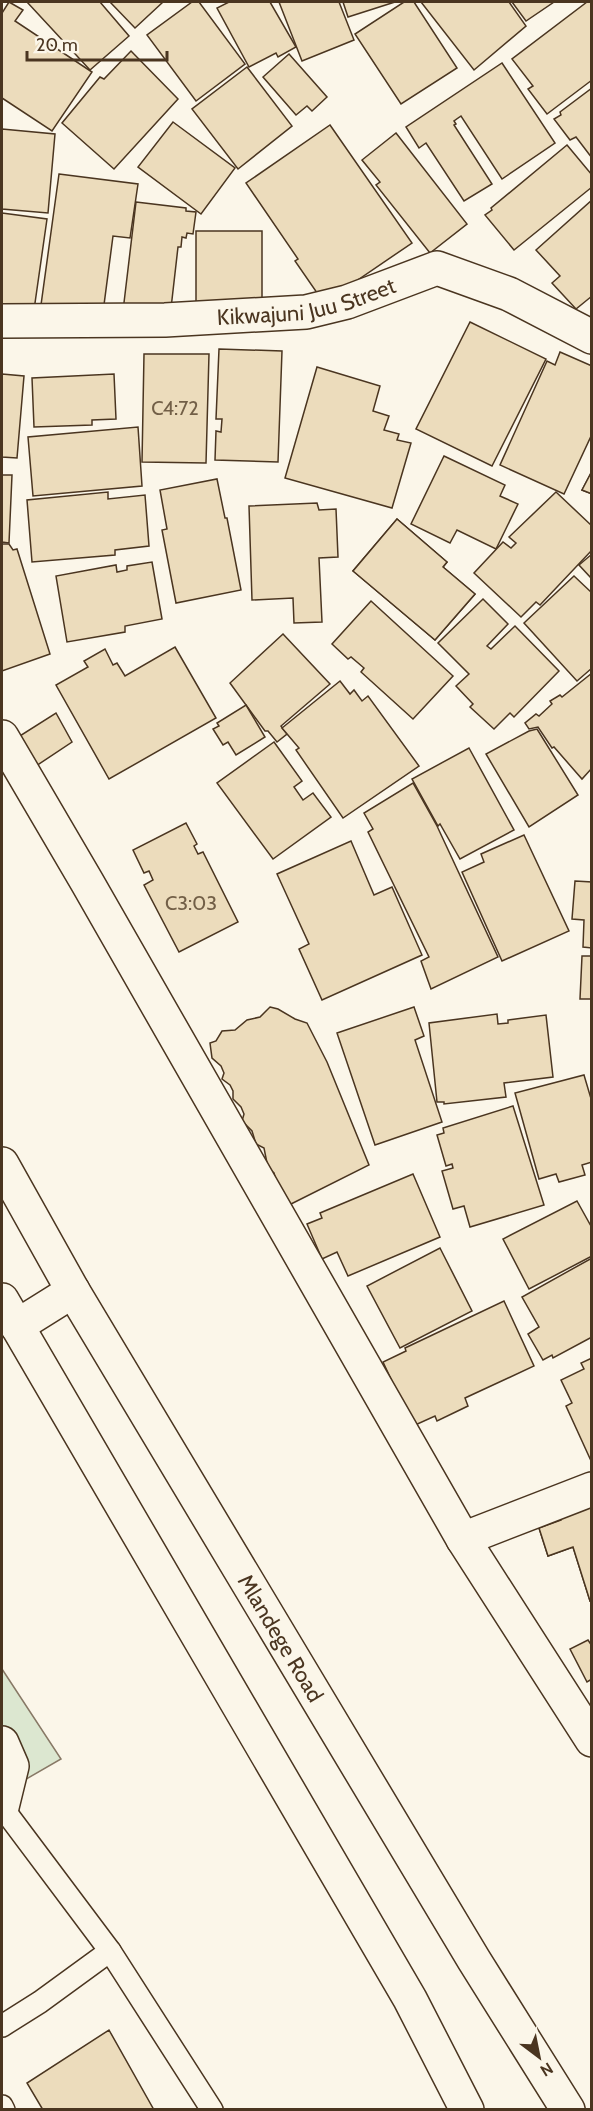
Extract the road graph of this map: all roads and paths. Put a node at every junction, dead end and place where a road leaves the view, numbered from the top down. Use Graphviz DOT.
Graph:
graph roads {
  1 [pos="2,321"];
  2 [pos="591,337"];
  3 [pos="2,737"];
  4 [pos="2,1164"];
  5 [pos="73,1291"];
  6 [pos="9,1313"];
  7 [pos="591,1489"];
  8 [pos="463,1539"];
  9 [pos="591,1740"];
  10 [pos="2,1743"];
  11 [pos="2,1807"];
  12 [pos="110,1951"];
  13 [pos="2,2025"];
  14 [pos="212,2109"];
  15 [pos="468,2109"];
  16 [pos="568,2109"];
  1 -- 2 [label="main road, Kikwajuni Juu Street"];
  3 -- 8 [label="main road"];
  4 -- 5 [label="main road, Mlandege Road"];
  5 -- 6 [label="main road"];
  5 -- 16 [label="main road, Mlandege Road"];
  6 -- 15 [label="main road"];
  7 -- 8 [label="main road"];
  8 -- 9 [label="main road"];
  10 -- 11 [label="main road"];
  11 -- 12 [label="lane"];
  12 -- 13 [label="lane"];
  12 -- 14 [label="lane"];
}
